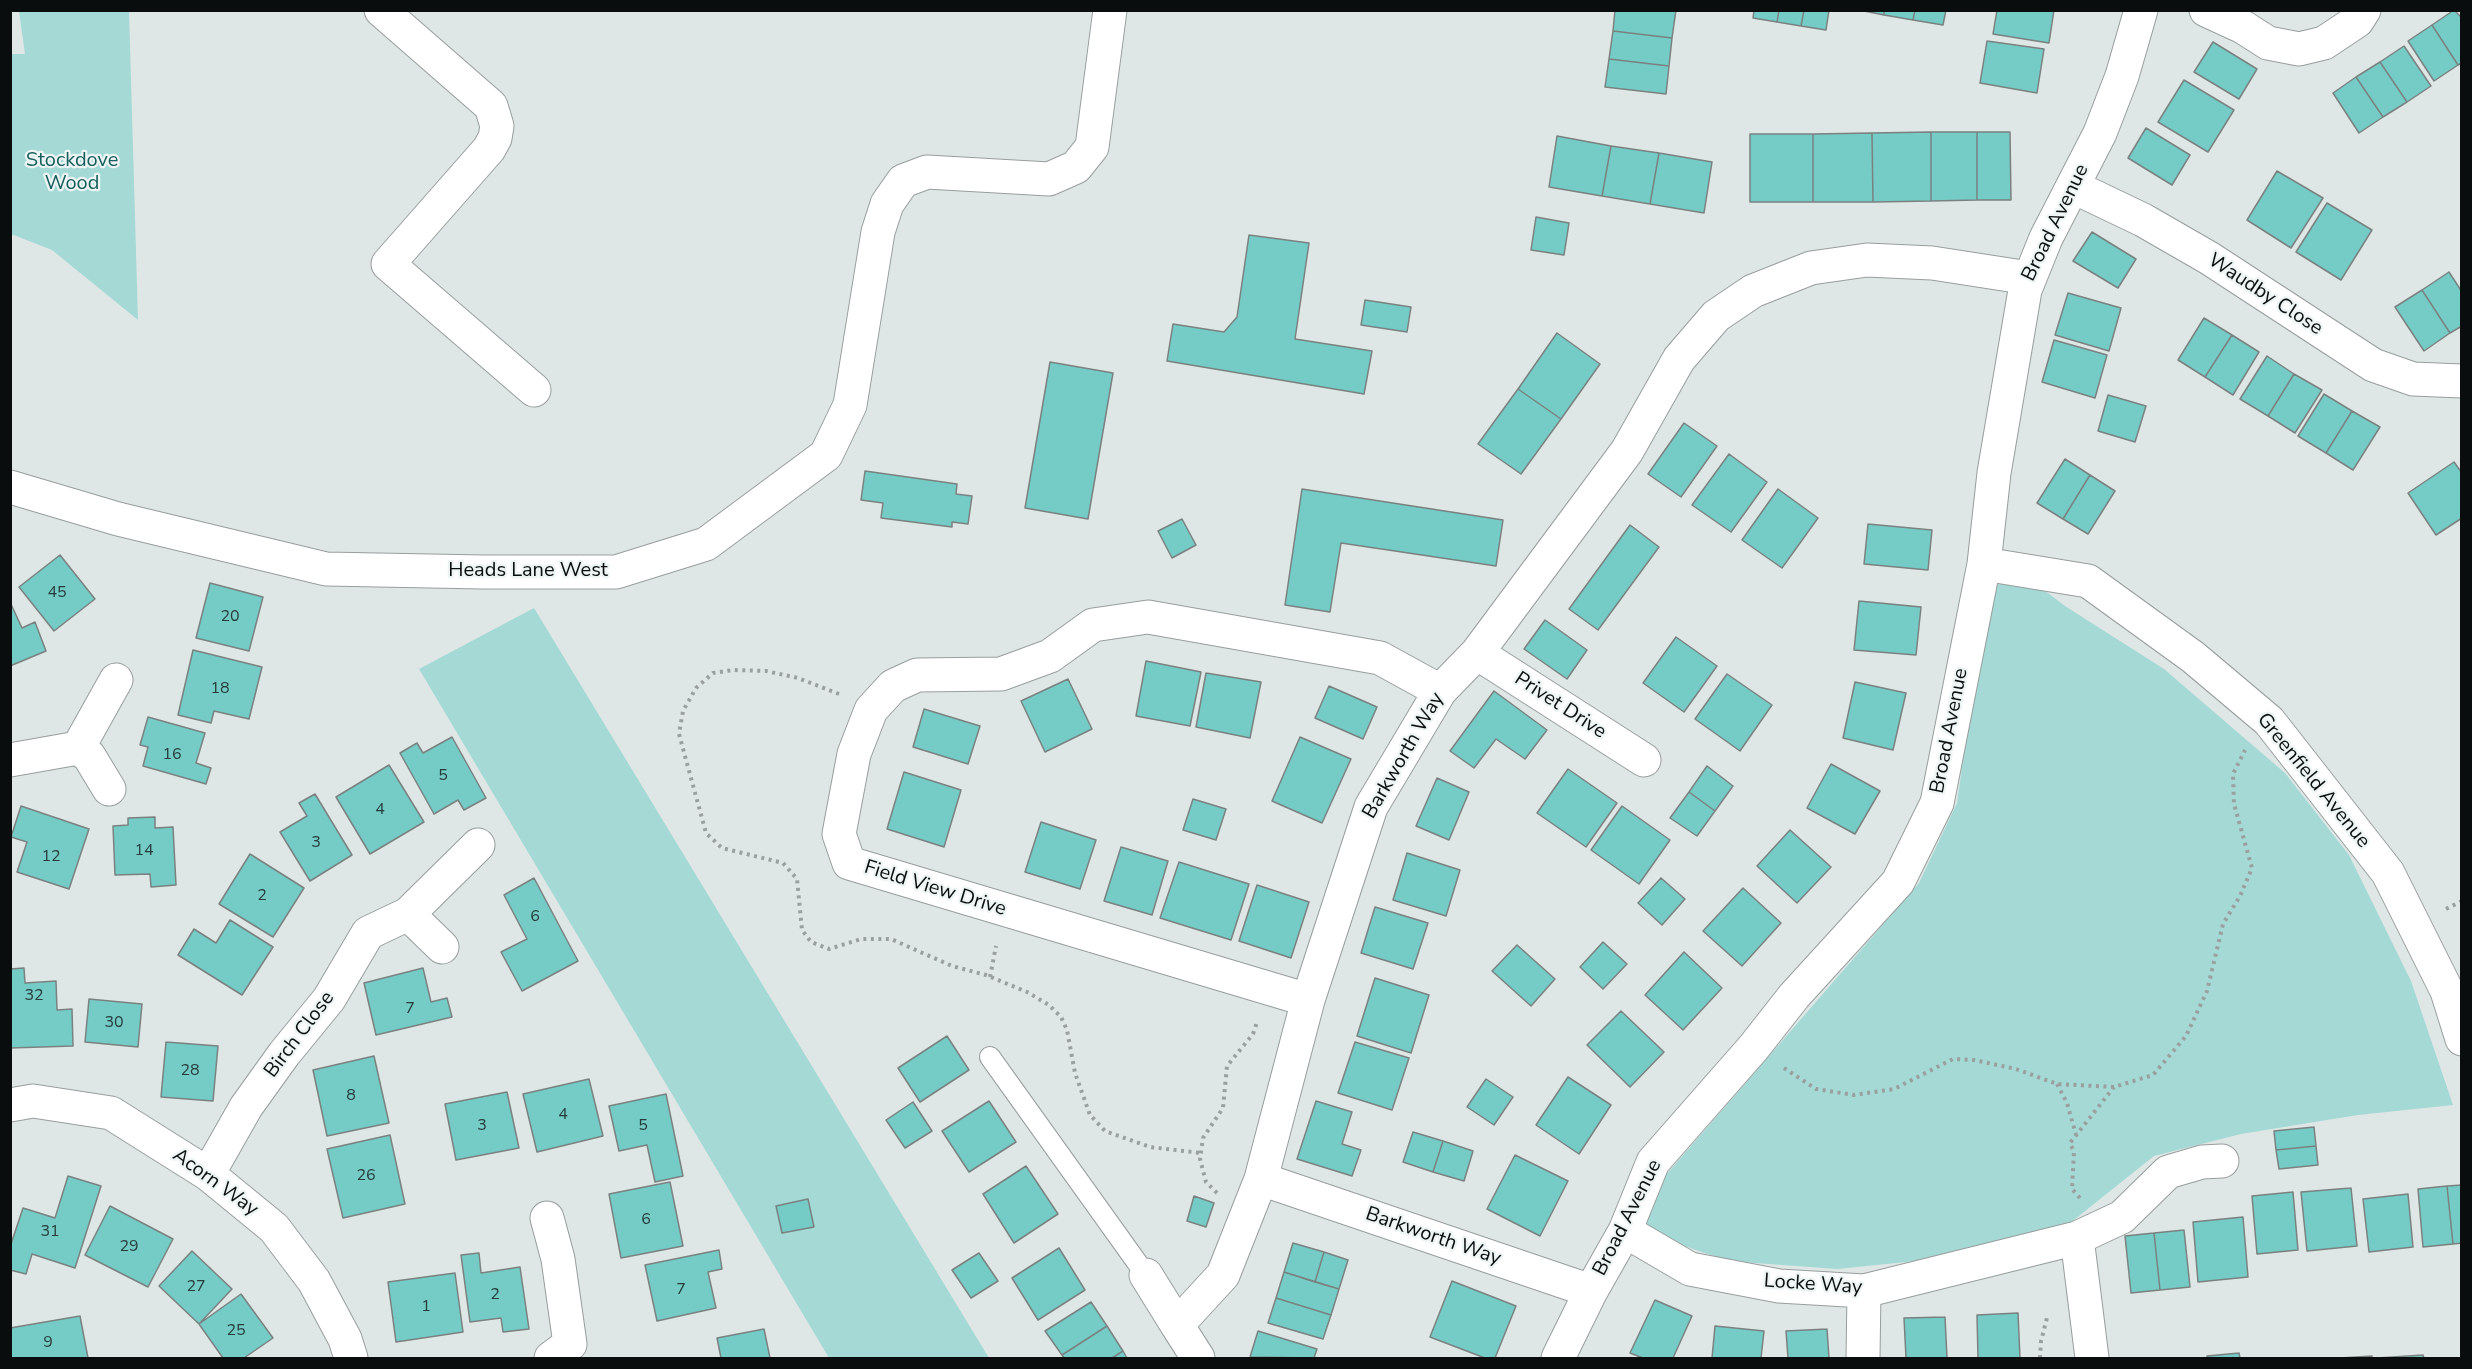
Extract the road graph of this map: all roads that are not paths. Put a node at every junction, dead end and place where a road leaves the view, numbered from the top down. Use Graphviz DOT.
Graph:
graph roads {
  1 [pos="381,10"];
  2 [pos="1110,10"];
  3 [pos="2141,10"];
  4 [pos="2206,10"];
  5 [pos="2364,10"];
  6 [pos="2074,186"];
  7 [pos="2029,278"];
  8 [pos="2462,381"];
  9 [pos="534,390"];
  10 [pos="10,487"];
  11 [pos="1984,564"];
  12 [pos="1477,653"];
  13 [pos="116,680"];
  14 [pos="1440,691"];
  15 [pos="78,748"];
  16 [pos="10,760"];
  17 [pos="1644,760"];
  18 [pos="109,789"];
  19 [pos="477,845"];
  20 [pos="408,914"];
  21 [pos="442,947"];
  22 [pos="1308,1000"];
  23 [pos="2462,1038"];
  24 [pos="990,1057"];
  25 [pos="10,1105"];
  26 [pos="2222,1161"];
  27 [pos="208,1174"];
  28 [pos="1256,1191"];
  29 [pos="547,1218"];
  30 [pos="1625,1231"];
  31 [pos="2091,1232"];
  32 [pos="1146,1275"];
  33 [pos="1591,1291"];
  34 [pos="1864,1291"];
  35 [pos="1177,1325"];
  36 [pos="569,1354"];
  37 [pos="351,1359"];
  38 [pos="1198,1359"];
  39 [pos="1558,1359"];
  40 [pos="1863,1359"];
  41 [pos="2092,1359"];
  1 -- 9 [label="street"];
  2 -- 10 [label="street, Heads Lane West"];
  3 -- 6 [label="street, Broad Avenue"];
  4 -- 5 [label="street"];
  6 -- 7 [label="street, Broad Avenue"];
  6 -- 8 [label="street, Waudby Close"];
  7 -- 11 [label="street, Broad Avenue"];
  7 -- 12 [label="street, Barkworth Way"];
  11 -- 23 [label="street, Greenfield Avenue"];
  11 -- 30 [label="street, Broad Avenue"];
  12 -- 14 [label="street, Barkworth Way"];
  12 -- 17 [label="street, Privet Drive"];
  13 -- 15 [label="street"];
  14 -- 22 [label="street, Barkworth Way"];
  14 -- 22 [label="street, Field View Drive"];
  15 -- 16 [label="street"];
  15 -- 18 [label="street"];
  19 -- 20 [label="street, Birch Close"];
  20 -- 21 [label="street"];
  20 -- 27 [label="street, Birch Close"];
  22 -- 28 [label="street, Barkworth Way"];
  24 -- 32 [label="lane"];
  25 -- 27 [label="street, Acorn Way"];
  26 -- 31 [label="street, Locke Way"];
  27 -- 37 [label="street, Acorn Way"];
  28 -- 33 [label="street, Barkworth Way"];
  28 -- 35 [label="street"];
  29 -- 36 [label="street"];
  30 -- 33 [label="street, Broad Avenue"];
  30 -- 34 [label="street, Locke Way"];
  31 -- 34 [label="street, Locke Way"];
  31 -- 41 [label="street"];
  32 -- 35 [label="street"];
  33 -- 39 [label="street, Broad Avenue"];
  34 -- 40 [label="street"];
  35 -- 38 [label="street"];
}
